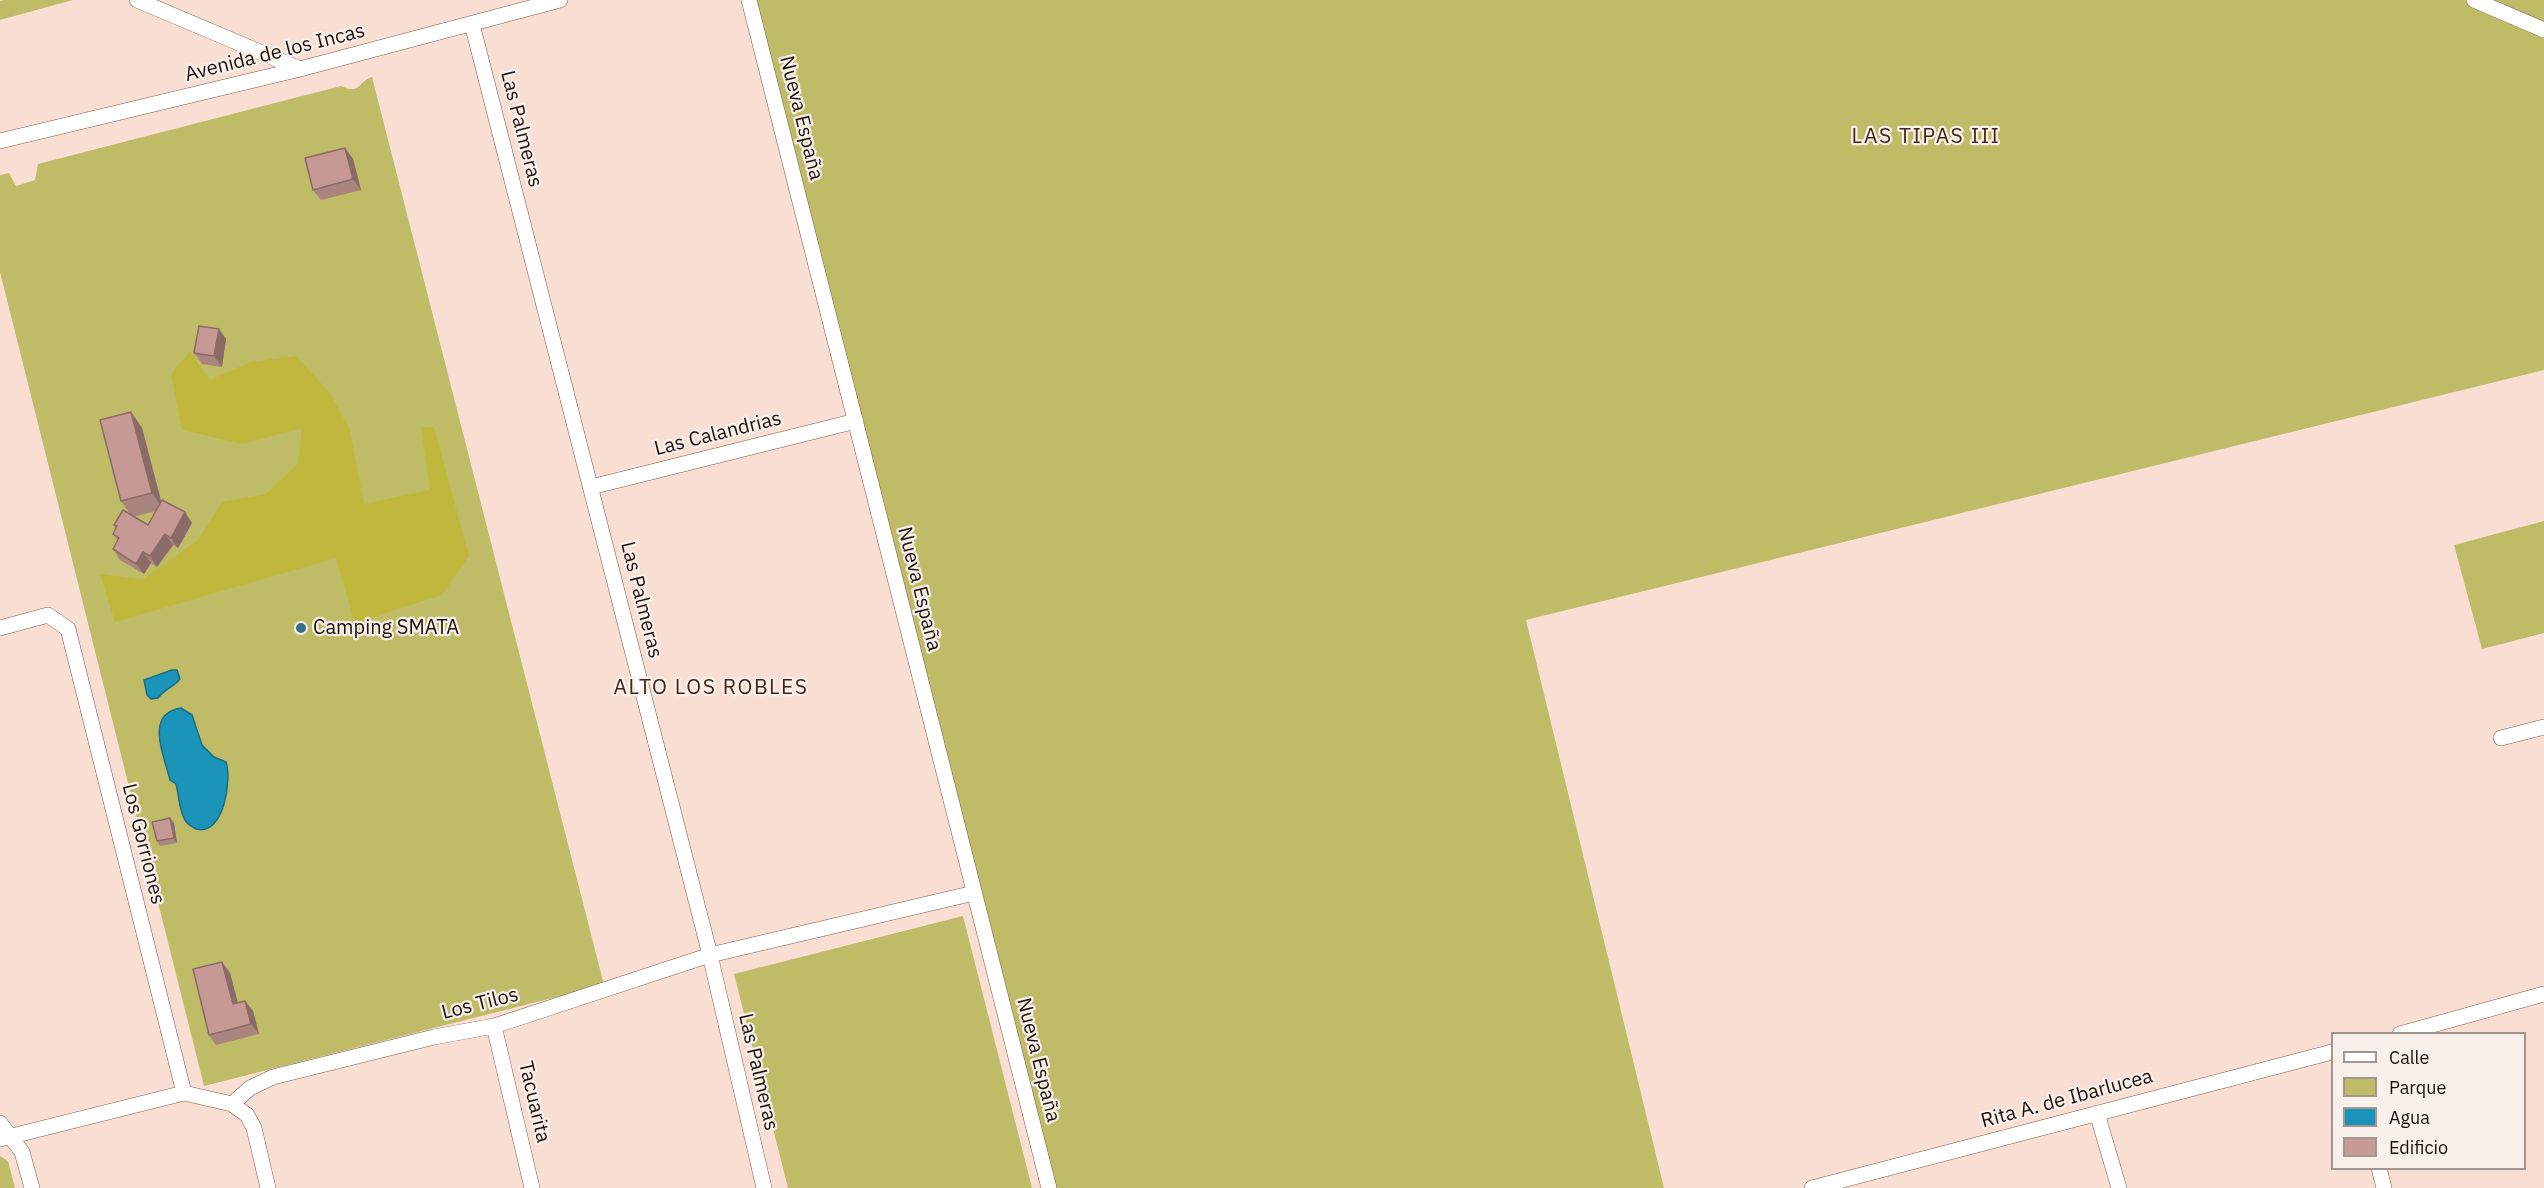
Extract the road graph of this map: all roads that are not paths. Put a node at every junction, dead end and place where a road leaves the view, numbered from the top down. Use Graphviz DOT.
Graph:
graph roads {
  1 [pos="138,0"];
  2 [pos="560,0"];
  3 [pos="749,0"];
  4 [pos="2474,0"];
  5 [pos="518,5"];
  6 [pos="472,24"];
  7 [pos="2544,30"];
  8 [pos="300,69"];
  9 [pos="0,141"];
  10 [pos="856,421"];
  11 [pos="591,487"];
  12 [pos="0,628"];
  13 [pos="2544,727"];
  14 [pos="2501,738"];
  15 [pos="974,893"];
  16 [pos="710,955"];
  17 [pos="2544,994"];
  18 [pos="494,1026"];
  19 [pos="2407,1032"];
  20 [pos="2331,1052"];
  21 [pos="184,1093"];
  22 [pos="232,1104"];
  23 [pos="2097,1113"];
  24 [pos="0,1123"];
  25 [pos="5,1137"];
  26 [pos="2380,1170"];
  27 [pos="1842,1184"];
  28 [pos="32,1188"];
  29 [pos="268,1188"];
  30 [pos="532,1188"];
  31 [pos="764,1188"];
  32 [pos="1049,1188"];
  33 [pos="1812,1188"];
  34 [pos="2119,1188"];
  35 [pos="2384,1188"];
  1 -- 8 [label="street"];
  2 -- 5 [label="street, Avenida de los Incas"];
  3 -- 10 [label="street, Nueva España"];
  4 -- 7 [label="street"];
  5 -- 6 [label="street, Avenida de los Incas"];
  6 -- 8 [label="street, Avenida de los Incas"];
  6 -- 11 [label="street, Las Palmeras"];
  8 -- 9 [label="street, Avenida de los Incas"];
  10 -- 11 [label="street, Las Calandrias"];
  10 -- 15 [label="street, Nueva España"];
  11 -- 16 [label="street, Las Palmeras"];
  12 -- 21 [label="street, Los Gorriones"];
  13 -- 14 [label="street"];
  15 -- 16 [label="street, Los Tilos"];
  15 -- 32 [label="street, Nueva España"];
  16 -- 18 [label="street, Los Tilos"];
  16 -- 31 [label="street, Las Palmeras"];
  17 -- 19 [label="street"];
  18 -- 22 [label="street, Los Tilos"];
  18 -- 30 [label="street, Tacuarita"];
  20 -- 23 [label="street, Rita A. de Ibarlucea"];
  21 -- 22 [label="street"];
  21 -- 25 [label="street"];
  22 -- 29 [label="street"];
  23 -- 27 [label="street, Rita A. de Ibarlucea"];
  23 -- 34 [label="street"];
  24 -- 25 [label="street"];
  25 -- 28 [label="street"];
  26 -- 35 [label="street"];
  27 -- 33 [label="street, Rita A. de Ibarlucea"];
}
